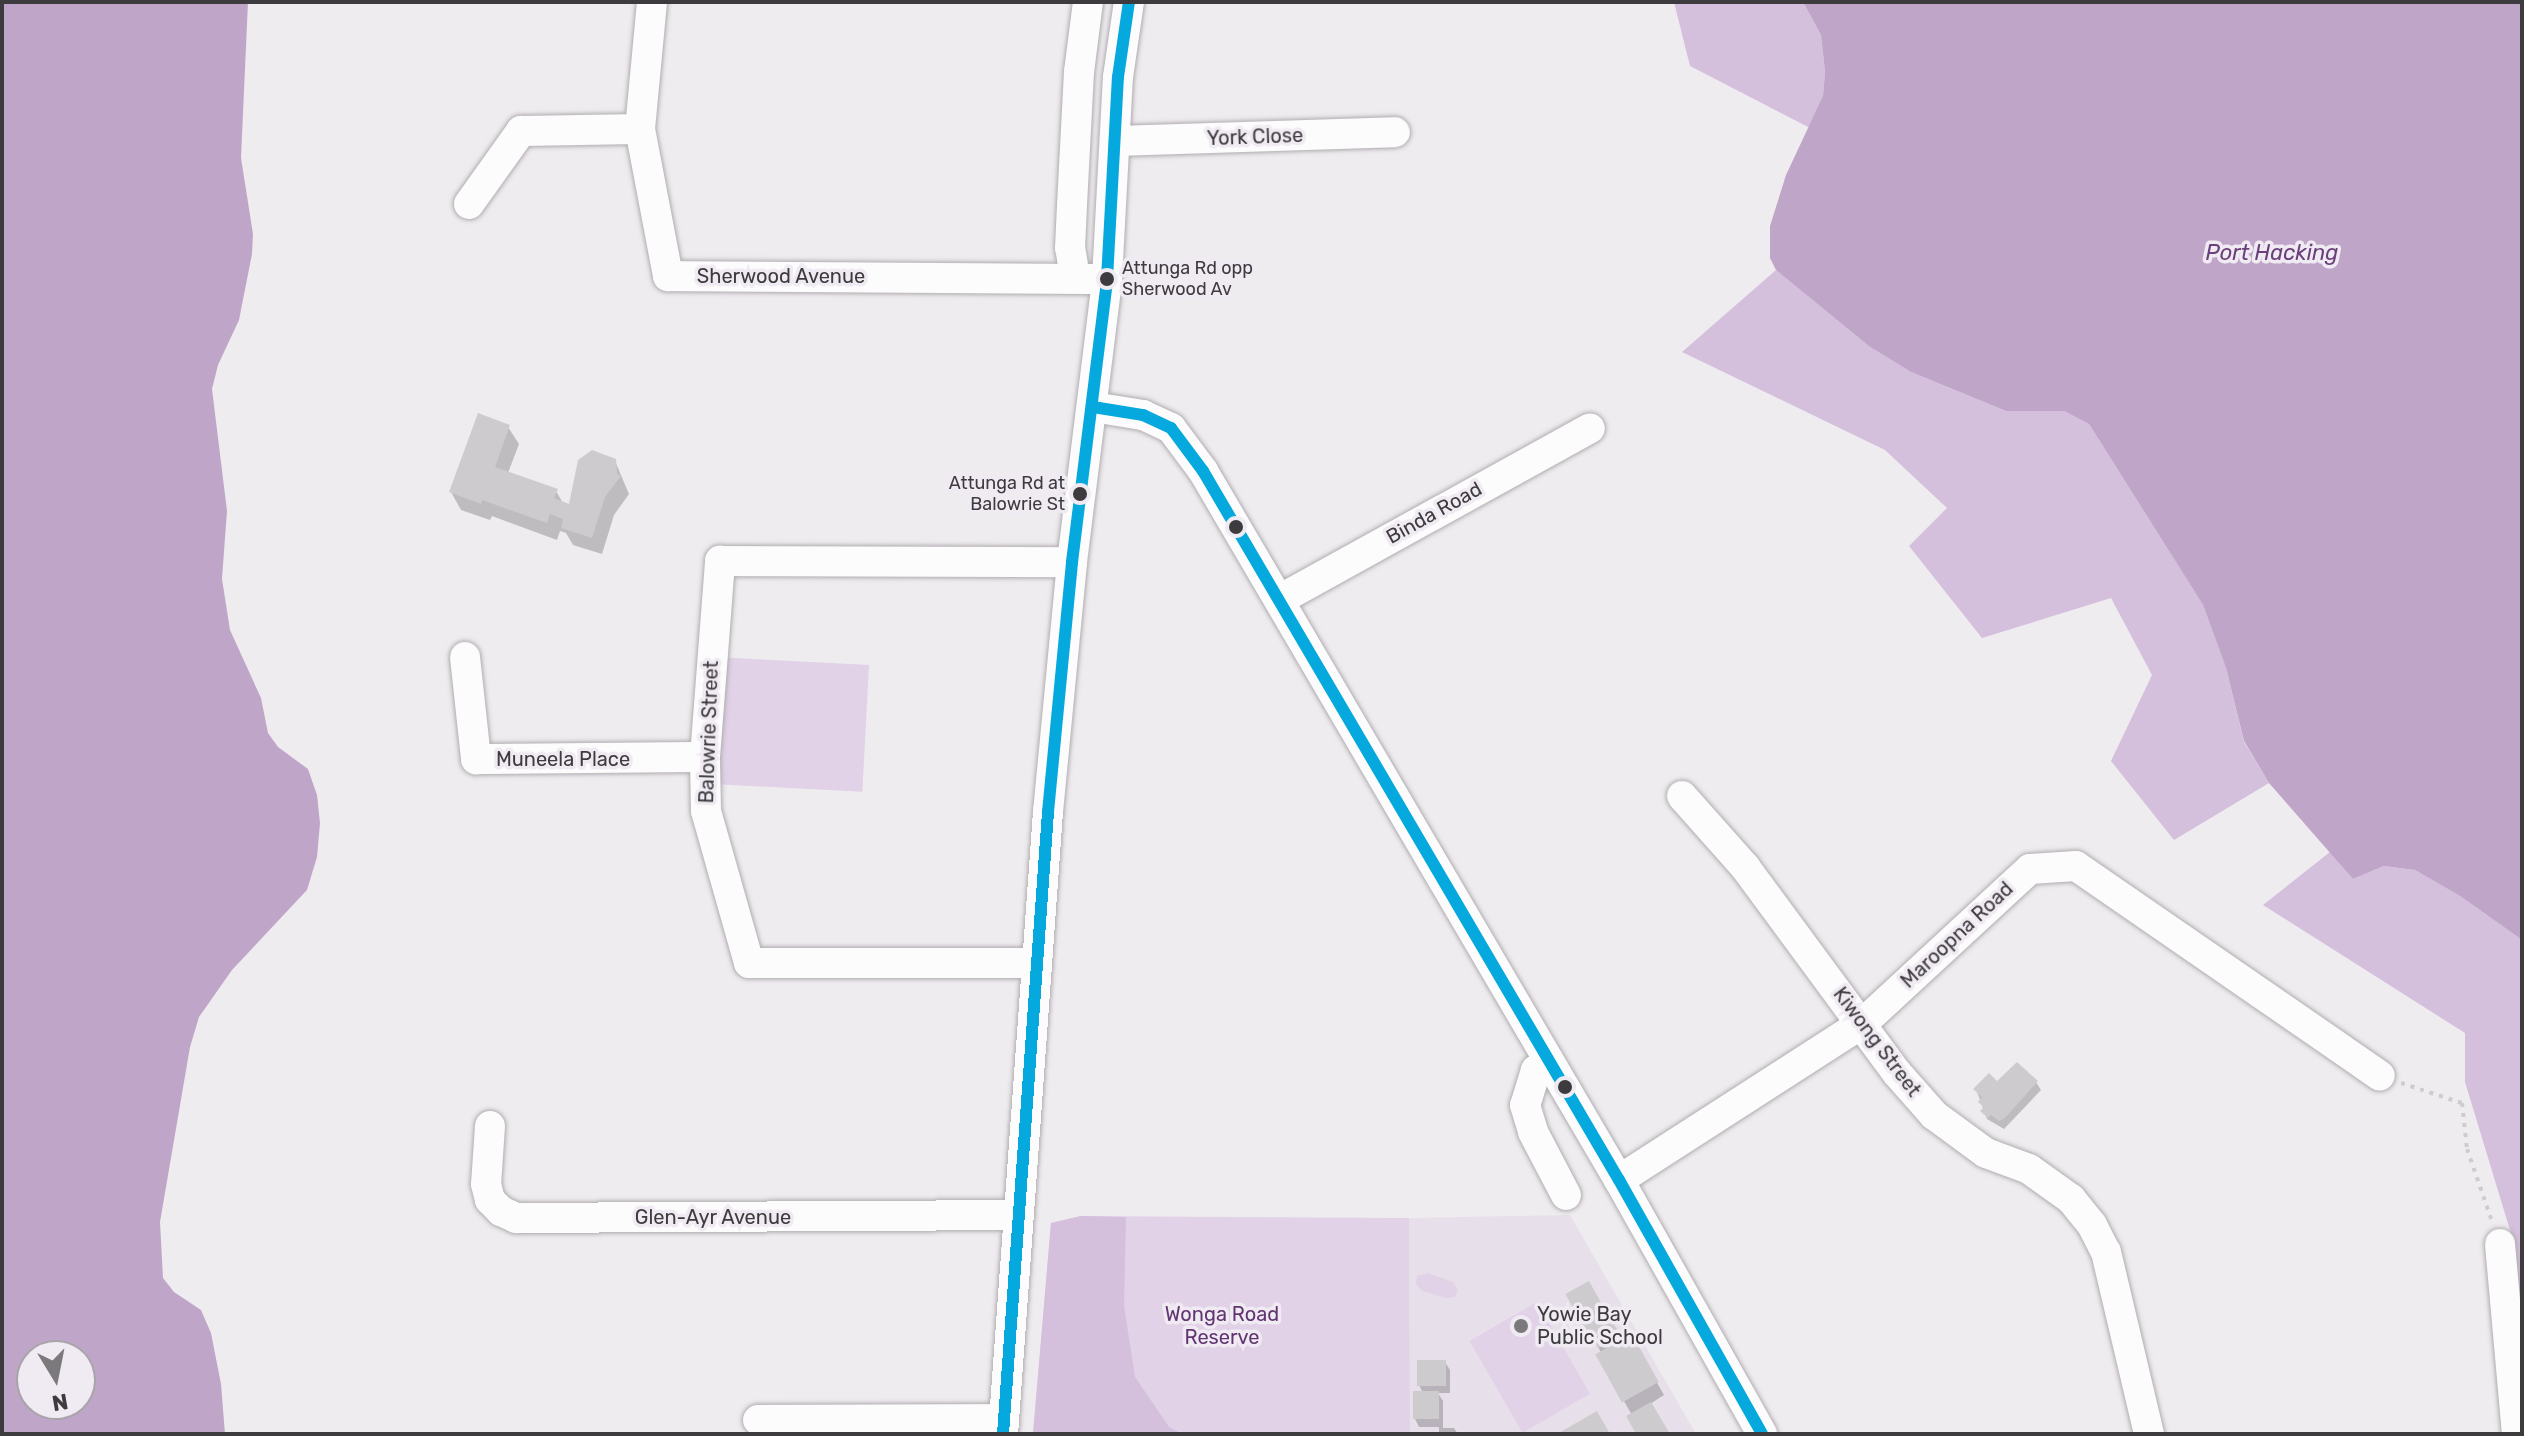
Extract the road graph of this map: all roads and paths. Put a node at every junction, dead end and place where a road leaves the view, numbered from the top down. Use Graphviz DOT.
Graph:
graph roads {
  1 [pos="652,2"];
  2 [pos="1088,2"];
  3 [pos="1129,2"];
  4 [pos="640,129"];
  5 [pos="1395,132"];
  6 [pos="1115,141"];
  7 [pos="469,204"];
  8 [pos="1075,278"];
  9 [pos="1107,279"];
  10 [pos="1093,407"];
  11 [pos="1590,428"];
  12 [pos="1072,562"];
  13 [pos="1279,600"];
  14 [pos="465,657"];
  15 [pos="705,757"];
  16 [pos="1682,796"];
  17 [pos="1036,963"];
  18 [pos="1863,1023"];
  19 [pos="1549,1061"];
  20 [pos="2380,1076"];
  21 [pos="490,1126"];
  22 [pos="1619,1180"];
  23 [pos="1566,1195"];
  24 [pos="1017,1215"];
  25 [pos="2500,1244"];
  26 [pos="758,1420"];
  27 [pos="1003,1426"];
  28 [pos="1762,1434"];
  29 [pos="2149,1434"];
  30 [pos="2517,1434"];
  1 -- 4 [label="street"];
  2 -- 8 [label="street"];
  3 -- 6 [label="street"];
  4 -- 7 [label="street"];
  4 -- 8 [label="street, Sherwood Avenue"];
  5 -- 6 [label="street, York Close"];
  6 -- 9 [label="street"];
  8 -- 9 [label="street, Sherwood Avenue"];
  9 -- 10 [label="street"];
  10 -- 12 [label="street"];
  10 -- 13 [label="street"];
  11 -- 13 [label="street, Binda Road"];
  12 -- 15 [label="street, Balowrie Street"];
  12 -- 17 [label="street"];
  13 -- 19 [label="street"];
  14 -- 15 [label="street, Muneela Place"];
  15 -- 17 [label="street, Balowrie Street"];
  16 -- 18 [label="street, Kiwong Street"];
  17 -- 24 [label="street"];
  18 -- 20 [label="street, Maroopna Road"];
  18 -- 22 [label="street, Maroopna Road"];
  18 -- 29 [label="street, Kiwong Street"];
  19 -- 22 [label="street"];
  19 -- 23 [label="street"];
  20 -- 25 [label="path"];
  21 -- 24 [label="street, Glen-Ayr Avenue"];
  22 -- 28 [label="street"];
  24 -- 27 [label="street"];
  25 -- 30 [label="street"];
  26 -- 27 [label="street"];
}
